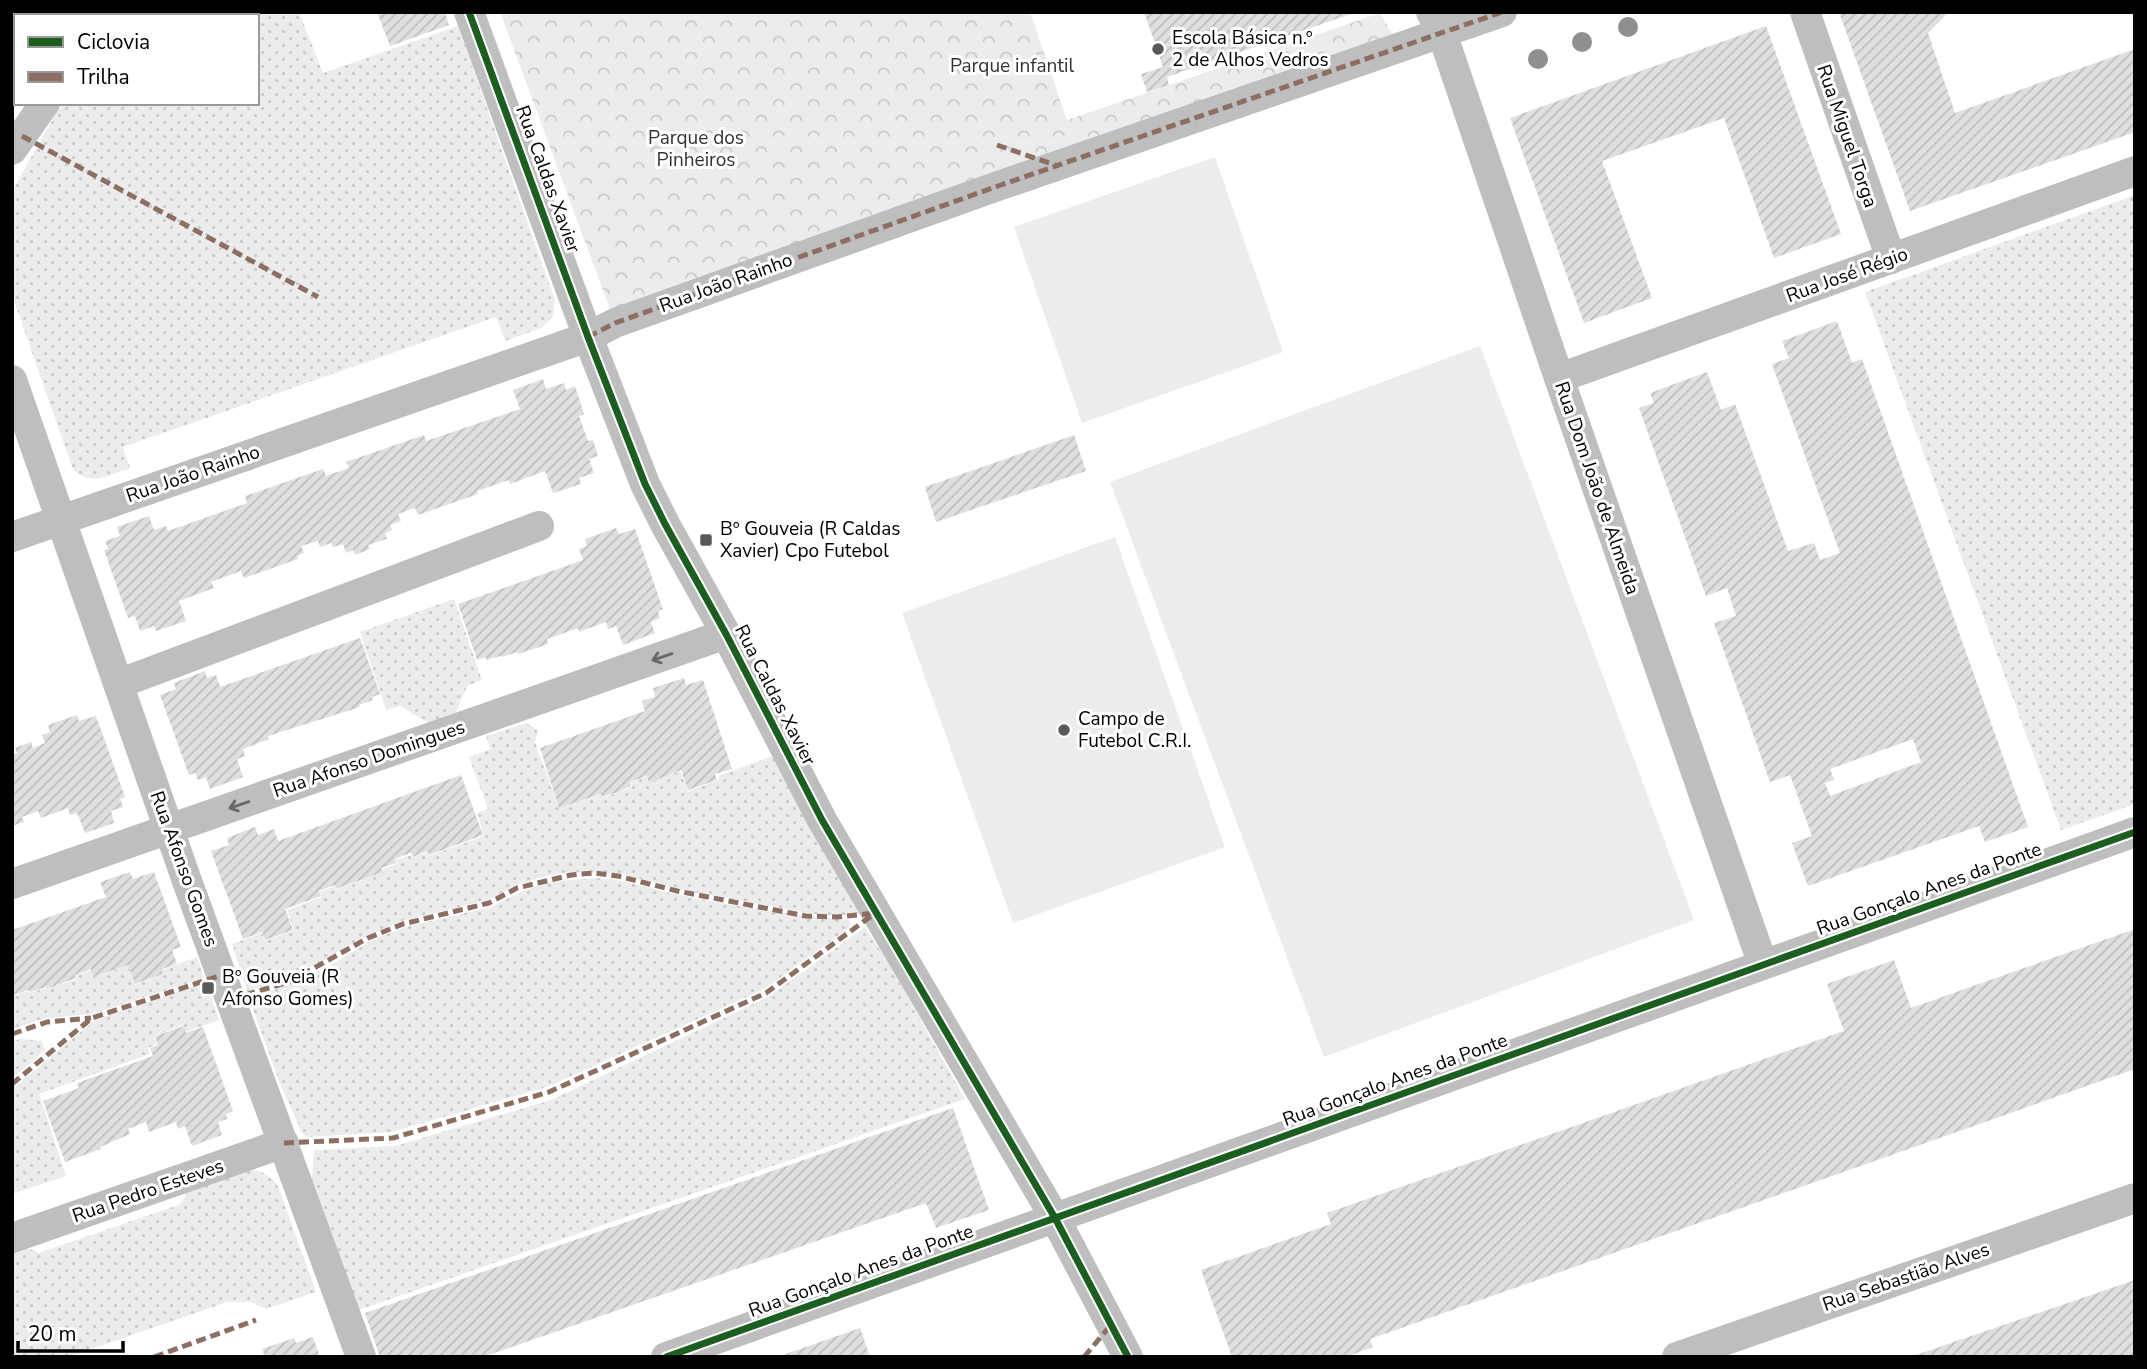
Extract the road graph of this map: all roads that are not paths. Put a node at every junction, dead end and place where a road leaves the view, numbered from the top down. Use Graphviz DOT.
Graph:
graph roads {
  1 [pos="470,12"];
  2 [pos="1502,12"];
  3 [pos="1805,12"];
  4 [pos="1437,23"];
  5 [pos="43,105"];
  6 [pos="15,139"];
  7 [pos="2135,171"];
  8 [pos="1891,259"];
  9 [pos="588,337"];
  10 [pos="1559,378"];
  11 [pos="12,380"];
  12 [pos="61,520"];
  13 [pos="539,526"];
  14 [pos="12,537"];
  15 [pos="726,634"];
  16 [pos="118,684"];
  17 [pos="169,829"];
  18 [pos="2135,832"];
  19 [pos="12,884"];
  20 [pos="1763,965"];
  21 [pos="284,1143"];
  22 [pos="2135,1198"];
  23 [pos="1055,1218"];
  24 [pos="12,1238"];
  25 [pos="361,1357"];
  26 [pos="666,1357"];
  27 [pos="1128,1357"];
  28 [pos="1677,1357"];
  1 -- 9 [label="street, Rua Caldas Xavier"];
  2 -- 4 [label="street, Rua João Rainho"];
  3 -- 8 [label="street, Rua Miguel Torga"];
  4 -- 9 [label="street, Rua João Rainho"];
  4 -- 10 [label="street, Rua Dom João de Almeida"];
  5 -- 6 [label="street"];
  7 -- 8 [label="street, Rua José Régio"];
  8 -- 10 [label="street, Rua José Régio"];
  9 -- 12 [label="street, Rua João Rainho"];
  9 -- 15 [label="street, Rua Caldas Xavier"];
  10 -- 20 [label="street, Rua Dom João de Almeida"];
  11 -- 12 [label="street, Rua Afonso Gomes"];
  12 -- 14 [label="street, Rua João Rainho"];
  12 -- 16 [label="street, Rua Afonso Gomes"];
  13 -- 16 [label="street"];
  15 -- 17 [label="street, Rua Afonso Domingues, one-way"];
  15 -- 23 [label="street, Rua Caldas Xavier"];
  16 -- 17 [label="street, Rua Afonso Gomes"];
  17 -- 19 [label="street, Rua Afonso Domingues"];
  17 -- 21 [label="street, Rua Afonso Gomes"];
  18 -- 20 [label="street, Rua Gonçalo Anes da Ponte"];
  20 -- 23 [label="street, Rua Gonçalo Anes da Ponte"];
  21 -- 24 [label="street, Rua Pedro Esteves"];
  21 -- 25 [label="street, Rua Afonso Gomes"];
  22 -- 28 [label="street, Rua Sebastião Alves"];
  23 -- 26 [label="street, Rua Gonçalo Anes da Ponte"];
  23 -- 27 [label="street, Rua Caldas Xavier"];
}
